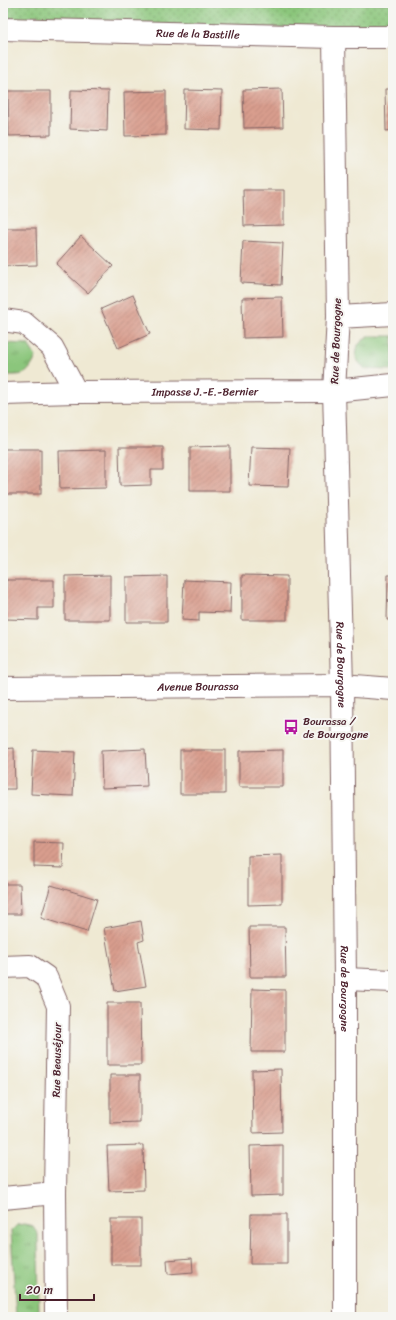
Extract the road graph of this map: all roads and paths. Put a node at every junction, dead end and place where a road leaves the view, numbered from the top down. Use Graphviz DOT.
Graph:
graph roads {
  1 [pos="3,29"];
  2 [pos="334,37"];
  3 [pos="393,37"];
  4 [pos="393,314"];
  5 [pos="338,317"];
  6 [pos="3,320"];
  7 [pos="393,385"];
  8 [pos="334,391"];
  9 [pos="76,392"];
  10 [pos="3,394"];
  11 [pos="342,685"];
  12 [pos="3,688"];
  13 [pos="393,689"];
  14 [pos="3,967"];
  15 [pos="345,979"];
  16 [pos="393,981"];
  17 [pos="54,1193"];
  18 [pos="3,1198"];
  19 [pos="56,1317"];
  20 [pos="344,1317"];
  1 -- 2 [label="street, Rue de la Bastille"];
  2 -- 3 [label="street, Rue de la Bastille"];
  2 -- 5 [label="street, Rue de Bourgogne"];
  4 -- 5 [label="street"];
  5 -- 8 [label="street, Rue de Bourgogne"];
  6 -- 9 [label="street"];
  7 -- 8 [label="street, Impasse J.-E.-Bernier"];
  8 -- 9 [label="street, Impasse J.-E.-Bernier"];
  8 -- 11 [label="street, Rue de Bourgogne"];
  9 -- 10 [label="street, Impasse J.-E.-Bernier"];
  11 -- 12 [label="street, Avenue Bourassa"];
  11 -- 13 [label="street, Avenue Bourassa"];
  11 -- 15 [label="street, Rue de Bourgogne"];
  14 -- 17 [label="street, Rue Beauséjour"];
  15 -- 16 [label="street"];
  15 -- 20 [label="street, Rue de Bourgogne"];
  17 -- 18 [label="street"];
  17 -- 19 [label="street, Rue Beauséjour"];
}
